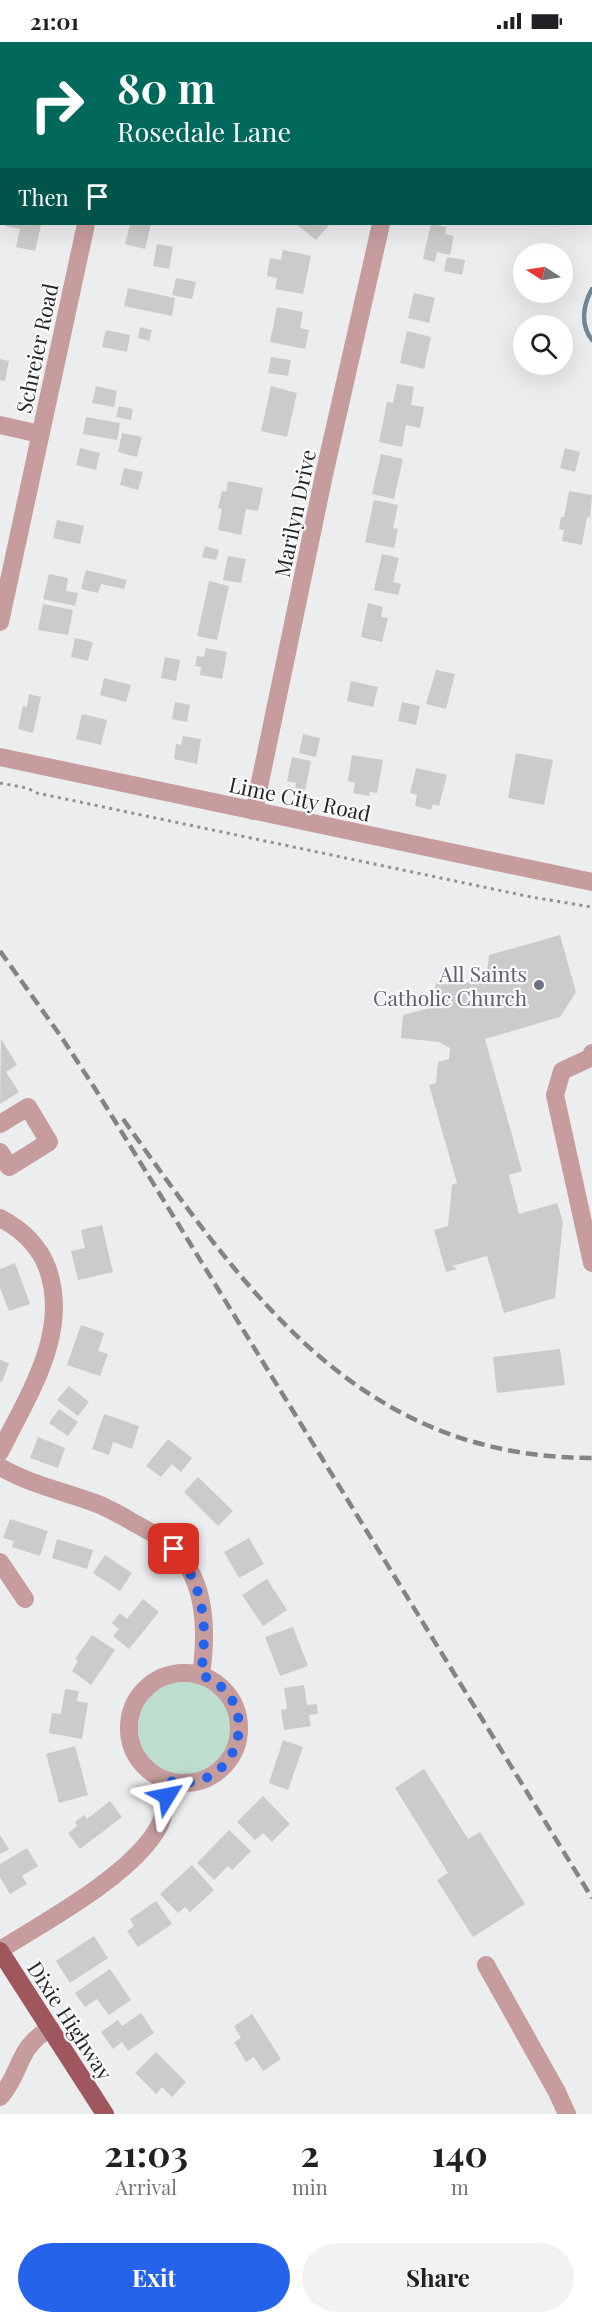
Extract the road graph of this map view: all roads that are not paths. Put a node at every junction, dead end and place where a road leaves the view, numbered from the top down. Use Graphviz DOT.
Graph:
graph roads {
  1 [pos="86,225"];
  2 [pos="381,225"];
  3 [pos="0,425"];
  4 [pos="40,434"];
  5 [pos="0,622"];
  6 [pos="0,757"];
  7 [pos="254,812"];
  8 [pos="592,882"];
  9 [pos="592,1053"];
  10 [pos="0,1124"];
  11 [pos="0,1152"];
  12 [pos="0,1218"];
  13 [pos="592,1263"];
  14 [pos="0,1452"];
  15 [pos="0,1467"];
  16 [pos="0,1562"];
  17 [pos="25,1599"];
  18 [pos="201,1675"];
  19 [pos="169,1781"];
  20 [pos="0,1951"];
  21 [pos="486,1965"];
  22 [pos="50,2028"];
  23 [pos="0,2097"];
  24 [pos="105,2114"];
  25 [pos="567,2114"];
  1 -- 4 [label="street, Schreier Road"];
  2 -- 7 [label="street, Marilyn Drive"];
  3 -- 4 [label="street"];
  4 -- 5 [label="street, Schreier Road"];
  6 -- 7 [label="street, Lime City Road"];
  7 -- 8 [label="street, Lime City Road"];
  9 -- 13 [label="street"];
  10 -- 11 [label="street"];
  12 -- 14 [label="street"];
  15 -- 18 [label="street"];
  16 -- 17 [label="street"];
  18 -- 19 [label="street"];
  18 -- 19 [label="street"];
  19 -- 20 [label="street"];
  20 -- 22 [label="main road, Dixie Highway"];
  21 -- 25 [label="street"];
  22 -- 23 [label="street"];
  22 -- 24 [label="main road, Dixie Highway"];
}
